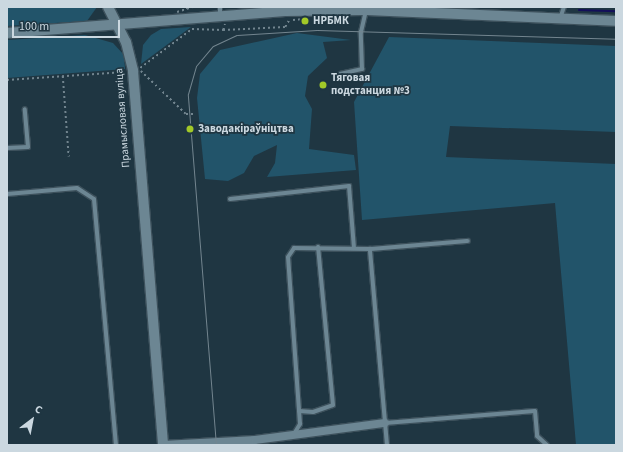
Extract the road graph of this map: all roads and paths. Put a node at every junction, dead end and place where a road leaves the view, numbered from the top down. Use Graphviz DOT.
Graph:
graph roads {
  1 [pos="108,7"];
  2 [pos="192,7"];
  3 [pos="564,7"];
  4 [pos="177,9"];
  5 [pos="366,10"];
  6 [pos="220,11"];
  7 [pos="560,19"];
  8 [pos="305,21"];
  9 [pos="616,21"];
  10 [pos="118,25"];
  11 [pos="224,30"];
  12 [pos="7,34"];
  13 [pos="136,70"];
  14 [pos="340,74"];
  15 [pos="63,76"];
  16 [pos="7,80"];
  17 [pos="24,108"];
  18 [pos="196,114"];
  19 [pos="7,148"];
  20 [pos="70,157"];
  21 [pos="7,194"];
  22 [pos="230,199"];
  23 [pos="468,241"];
  24 [pos="318,247"];
  25 [pos="354,248"];
  26 [pos="370,249"];
  27 [pos="299,411"];
  28 [pos="385,423"];
  29 [pos="294,435"];
  30 [pos="255,442"];
  31 [pos="116,445"];
  32 [pos="163,445"];
  33 [pos="387,445"];
  34 [pos="547,445"];
  1 -- 10 [label="main road, Прамысловая вуліца"];
  2 -- 4 [label="path"];
  3 -- 7 [label="lane"];
  5 -- 6 [label="main road"];
  5 -- 7 [label="main road"];
  5 -- 14 [label="lane"];
  6 -- 10 [label="main road"];
  6 -- 11 [label="path"];
  7 -- 9 [label="main road"];
  8 -- 11 [label="path"];
  10 -- 12 [label="main road"];
  10 -- 13 [label="main road, Прамысловая вуліца"];
  11 -- 13 [label="path"];
  13 -- 15 [label="path"];
  13 -- 18 [label="path"];
  13 -- 32 [label="main road, Прамысловая вуліца"];
  15 -- 16 [label="path"];
  15 -- 20 [label="path"];
  17 -- 19 [label="lane"];
  21 -- 31 [label="lane"];
  22 -- 25 [label="lane"];
  23 -- 26 [label="lane"];
  24 -- 25 [label="lane"];
  24 -- 27 [label="lane"];
  24 -- 27 [label="lane"];
  25 -- 26 [label="lane"];
  26 -- 28 [label="lane"];
  27 -- 29 [label="lane"];
  28 -- 29 [label="street"];
  28 -- 33 [label="lane"];
  28 -- 34 [label="lane"];
  29 -- 30 [label="street"];
  30 -- 32 [label="street"];
}
